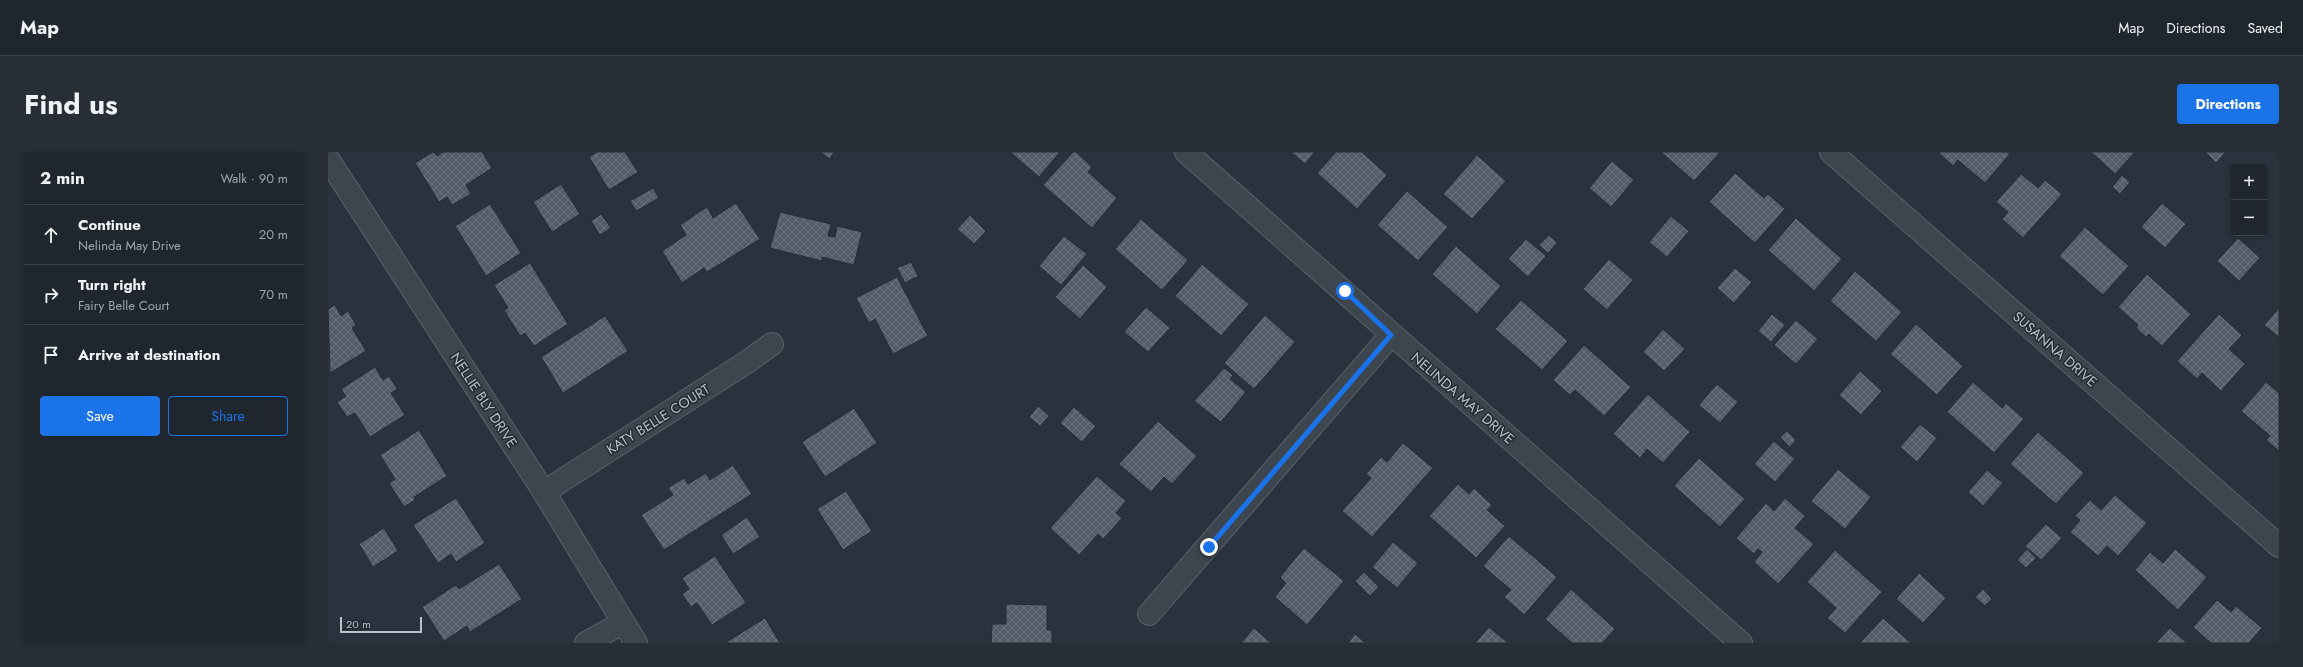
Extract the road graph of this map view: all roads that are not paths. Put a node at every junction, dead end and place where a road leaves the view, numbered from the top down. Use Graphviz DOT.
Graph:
graph roads {
  1 [pos="1186,152"];
  2 [pos="1831,152"];
  3 [pos="328,159"];
  4 [pos="1391,335"];
  5 [pos="772,344"];
  6 [pos="544,492"];
  7 [pos="2279,546"];
  8 [pos="1148,614"];
  9 [pos="622,623"];
  10 [pos="586,643"];
  11 [pos="636,643"];
  12 [pos="1741,643"];
  1 -- 4 [label="street, NELINDA MAY DRIVE"];
  2 -- 7 [label="street, SUSANNA DRIVE"];
  3 -- 6 [label="street, NELLIE BLY DRIVE"];
  4 -- 8 [label="street"];
  4 -- 12 [label="street, NELINDA MAY DRIVE"];
  5 -- 6 [label="street, KATY BELLE COURT"];
  6 -- 9 [label="street, NELLIE BLY DRIVE"];
  9 -- 10 [label="street"];
  9 -- 11 [label="street, NELLIE BLY DRIVE"];
}
